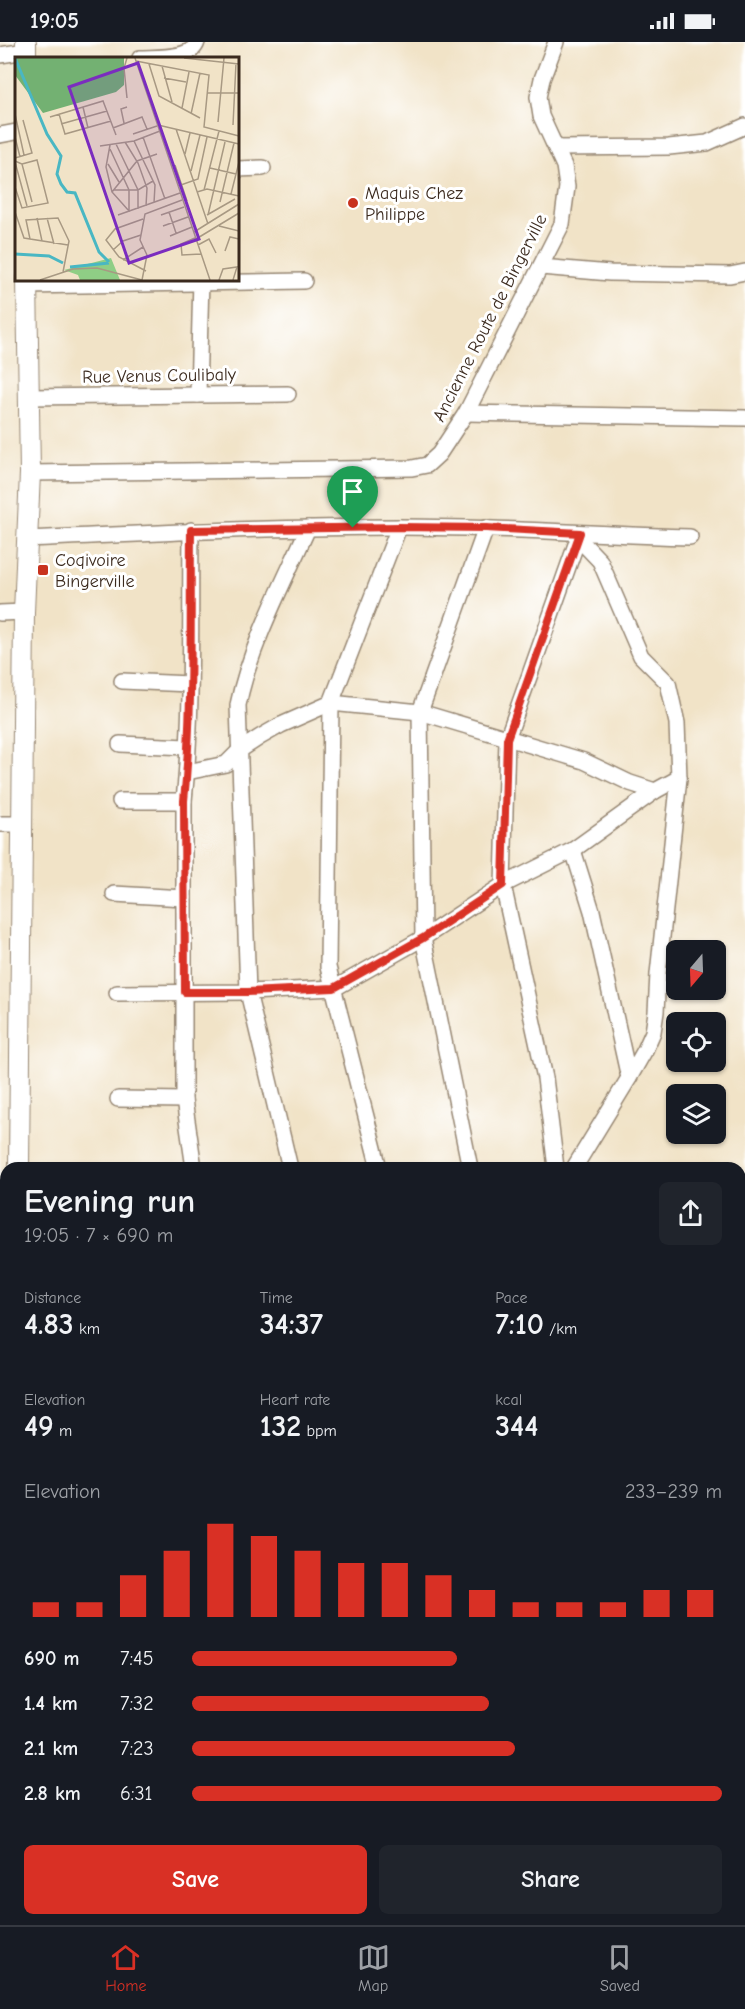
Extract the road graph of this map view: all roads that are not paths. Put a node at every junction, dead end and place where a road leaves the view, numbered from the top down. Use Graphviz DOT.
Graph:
graph roads {
  1 [pos="197,42"];
  2 [pos="556,42"];
  3 [pos="26,50"];
  4 [pos="0,55"];
  5 [pos="156,57"];
  6 [pos="745,126"];
  7 [pos="15,132"];
  8 [pos="0,135"];
  9 [pos="556,148"];
  10 [pos="262,168"];
  11 [pos="238,169"];
  12 [pos="541,267"];
  13 [pos="745,272"];
  14 [pos="201,281"];
  15 [pos="304,282"];
  16 [pos="27,283"];
  17 [pos="288,394"];
  18 [pos="198,395"];
  19 [pos="29,397"];
  20 [pos="466,413"];
  21 [pos="745,417"];
  22 [pos="30,473"];
  23 [pos="399,527"];
  24 [pos="308,528"];
  25 [pos="486,528"];
  26 [pos="191,530"];
  27 [pos="579,536"];
  28 [pos="690,537"];
  29 [pos="26,539"];
  30 [pos="24,612"];
  31 [pos="0,613"];
  32 [pos="122,681"];
  33 [pos="190,684"];
  34 [pos="331,703"];
  35 [pos="420,712"];
  36 [pos="507,739"];
  37 [pos="120,744"];
  38 [pos="187,747"];
  39 [pos="240,750"];
  40 [pos="187,772"];
  41 [pos="679,778"];
  42 [pos="655,791"];
  43 [pos="120,801"];
  44 [pos="184,801"];
  45 [pos="0,824"];
  46 [pos="22,824"];
  47 [pos="573,850"];
  48 [pos="503,885"];
  49 [pos="114,894"];
  50 [pos="184,898"];
  51 [pos="423,938"];
  52 [pos="334,988"];
  53 [pos="185,992"];
  54 [pos="248,992"];
  55 [pos="117,993"];
  56 [pos="629,1078"];
  57 [pos="118,1099"];
  58 [pos="184,1100"];
  59 [pos="19,1162"];
  60 [pos="193,1162"];
  61 [pos="289,1162"];
  62 [pos="378,1162"];
  63 [pos="469,1162"];
  64 [pos="554,1162"];
  65 [pos="578,1162"];
  1 -- 5 [label="street"];
  2 -- 9 [label="street, Ancienne Route de Bingerville"];
  3 -- 4 [label="street"];
  6 -- 9 [label="street"];
  7 -- 8 [label="street"];
  9 -- 12 [label="street, Ancienne Route de Bingerville"];
  10 -- 11 [label="street"];
  12 -- 13 [label="street"];
  12 -- 20 [label="street, Ancienne Route de Bingerville"];
  14 -- 15 [label="street"];
  14 -- 16 [label="street"];
  14 -- 18 [label="street"];
  16 -- 19 [label="main road"];
  17 -- 18 [label="street, Rue Venus Coulibaly"];
  18 -- 19 [label="street, Rue Venus Coulibaly"];
  19 -- 22 [label="main road"];
  20 -- 21 [label="street"];
  20 -- 22 [label="street, Ancienne Route de Bingerville"];
  22 -- 29 [label="main road"];
  23 -- 24 [label="street"];
  23 -- 25 [label="street"];
  23 -- 34 [label="street"];
  24 -- 26 [label="street"];
  24 -- 39 [label="street"];
  25 -- 27 [label="street"];
  25 -- 35 [label="street"];
  26 -- 29 [label="street"];
  26 -- 33 [label="street"];
  27 -- 28 [label="street"];
  27 -- 36 [label="street"];
  27 -- 41 [label="street"];
  29 -- 30 [label="main road"];
  30 -- 31 [label="street"];
  30 -- 46 [label="main road"];
  32 -- 33 [label="street"];
  33 -- 38 [label="street"];
  34 -- 35 [label="street"];
  34 -- 39 [label="street"];
  34 -- 52 [label="street"];
  35 -- 36 [label="street"];
  35 -- 51 [label="street"];
  36 -- 42 [label="street"];
  36 -- 48 [label="street"];
  37 -- 38 [label="street"];
  38 -- 40 [label="street"];
  39 -- 40 [label="street"];
  39 -- 54 [label="street"];
  40 -- 44 [label="street"];
  41 -- 42 [label="street"];
  41 -- 56 [label="street"];
  42 -- 47 [label="street"];
  43 -- 44 [label="street"];
  44 -- 50 [label="street"];
  45 -- 46 [label="street"];
  46 -- 59 [label="main road"];
  47 -- 48 [label="street"];
  47 -- 56 [label="street"];
  48 -- 51 [label="street"];
  48 -- 64 [label="street"];
  49 -- 50 [label="street"];
  50 -- 53 [label="street"];
  51 -- 52 [label="street"];
  51 -- 63 [label="street"];
  52 -- 54 [label="street"];
  52 -- 62 [label="street"];
  53 -- 54 [label="street"];
  53 -- 55 [label="street"];
  53 -- 58 [label="street"];
  54 -- 61 [label="street"];
  56 -- 65 [label="street"];
  57 -- 58 [label="street"];
  58 -- 60 [label="street"];
}
